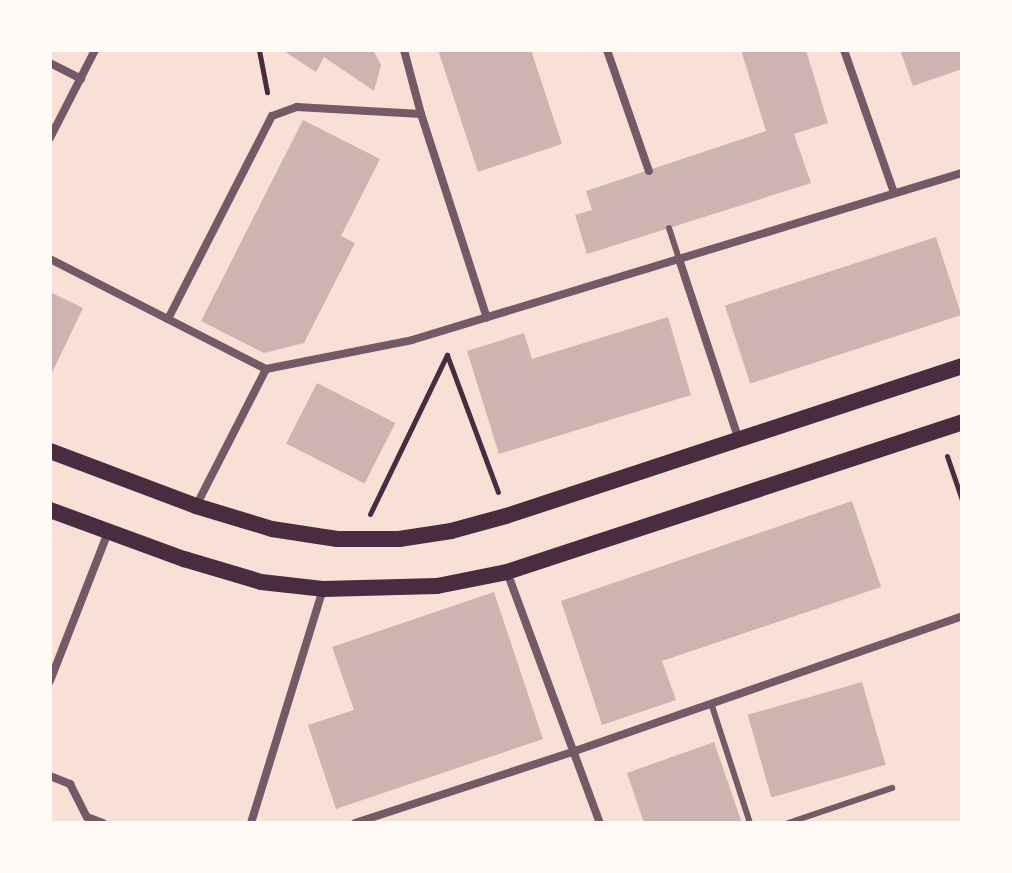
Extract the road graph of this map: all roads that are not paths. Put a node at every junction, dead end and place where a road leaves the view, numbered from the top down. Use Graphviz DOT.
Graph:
graph roads {
  1 [pos="95,50"];
  2 [pos="404,50"];
  3 [pos="607,50"];
  4 [pos="844,50"];
  5 [pos="50,63"];
  6 [pos="81,79"];
  7 [pos="421,114"];
  8 [pos="50,138"];
  9 [pos="649,171"];
  10 [pos="962,173"];
  11 [pos="894,193"];
  12 [pos="669,228"];
  13 [pos="50,259"];
  14 [pos="679,259"];
  15 [pos="487,318"];
  16 [pos="168,319"];
  17 [pos="962,366"];
  18 [pos="266,369"];
  19 [pos="962,422"];
  20 [pos="739,440"];
  21 [pos="50,451"];
  22 [pos="196,506"];
  23 [pos="50,510"];
  24 [pos="108,532"];
  25 [pos="507,572"];
  26 [pos="323,589"];
  27 [pos="962,616"];
  28 [pos="50,681"];
  29 [pos="711,703"];
  30 [pos="575,751"];
  31 [pos="50,776"];
  32 [pos="892,788"];
  33 [pos="103,823"];
  34 [pos="251,823"];
  35 [pos="355,823"];
  36 [pos="600,823"];
  37 [pos="750,823"];
  38 [pos="788,823"];
  1 -- 6 [label="street"];
  2 -- 7 [label="street"];
  3 -- 9 [label="street"];
  4 -- 11 [label="street"];
  5 -- 6 [label="street"];
  6 -- 8 [label="street"];
  7 -- 15 [label="street"];
  7 -- 16 [label="street"];
  10 -- 11 [label="street"];
  11 -- 14 [label="street"];
  12 -- 14 [label="lane"];
  13 -- 16 [label="street"];
  14 -- 15 [label="street"];
  14 -- 20 [label="street"];
  15 -- 18 [label="street"];
  16 -- 18 [label="street"];
  17 -- 20 [label="main road"];
  18 -- 22 [label="street"];
  19 -- 25 [label="main road"];
  20 -- 22 [label="main road"];
  21 -- 22 [label="main road"];
  23 -- 24 [label="main road"];
  24 -- 26 [label="main road"];
  24 -- 28 [label="street"];
  25 -- 26 [label="main road"];
  25 -- 30 [label="street"];
  26 -- 34 [label="street"];
  27 -- 29 [label="street"];
  29 -- 30 [label="street"];
  29 -- 37 [label="lane"];
  30 -- 35 [label="street"];
  30 -- 36 [label="street"];
  31 -- 33 [label="street"];
  32 -- 38 [label="lane"];
}
